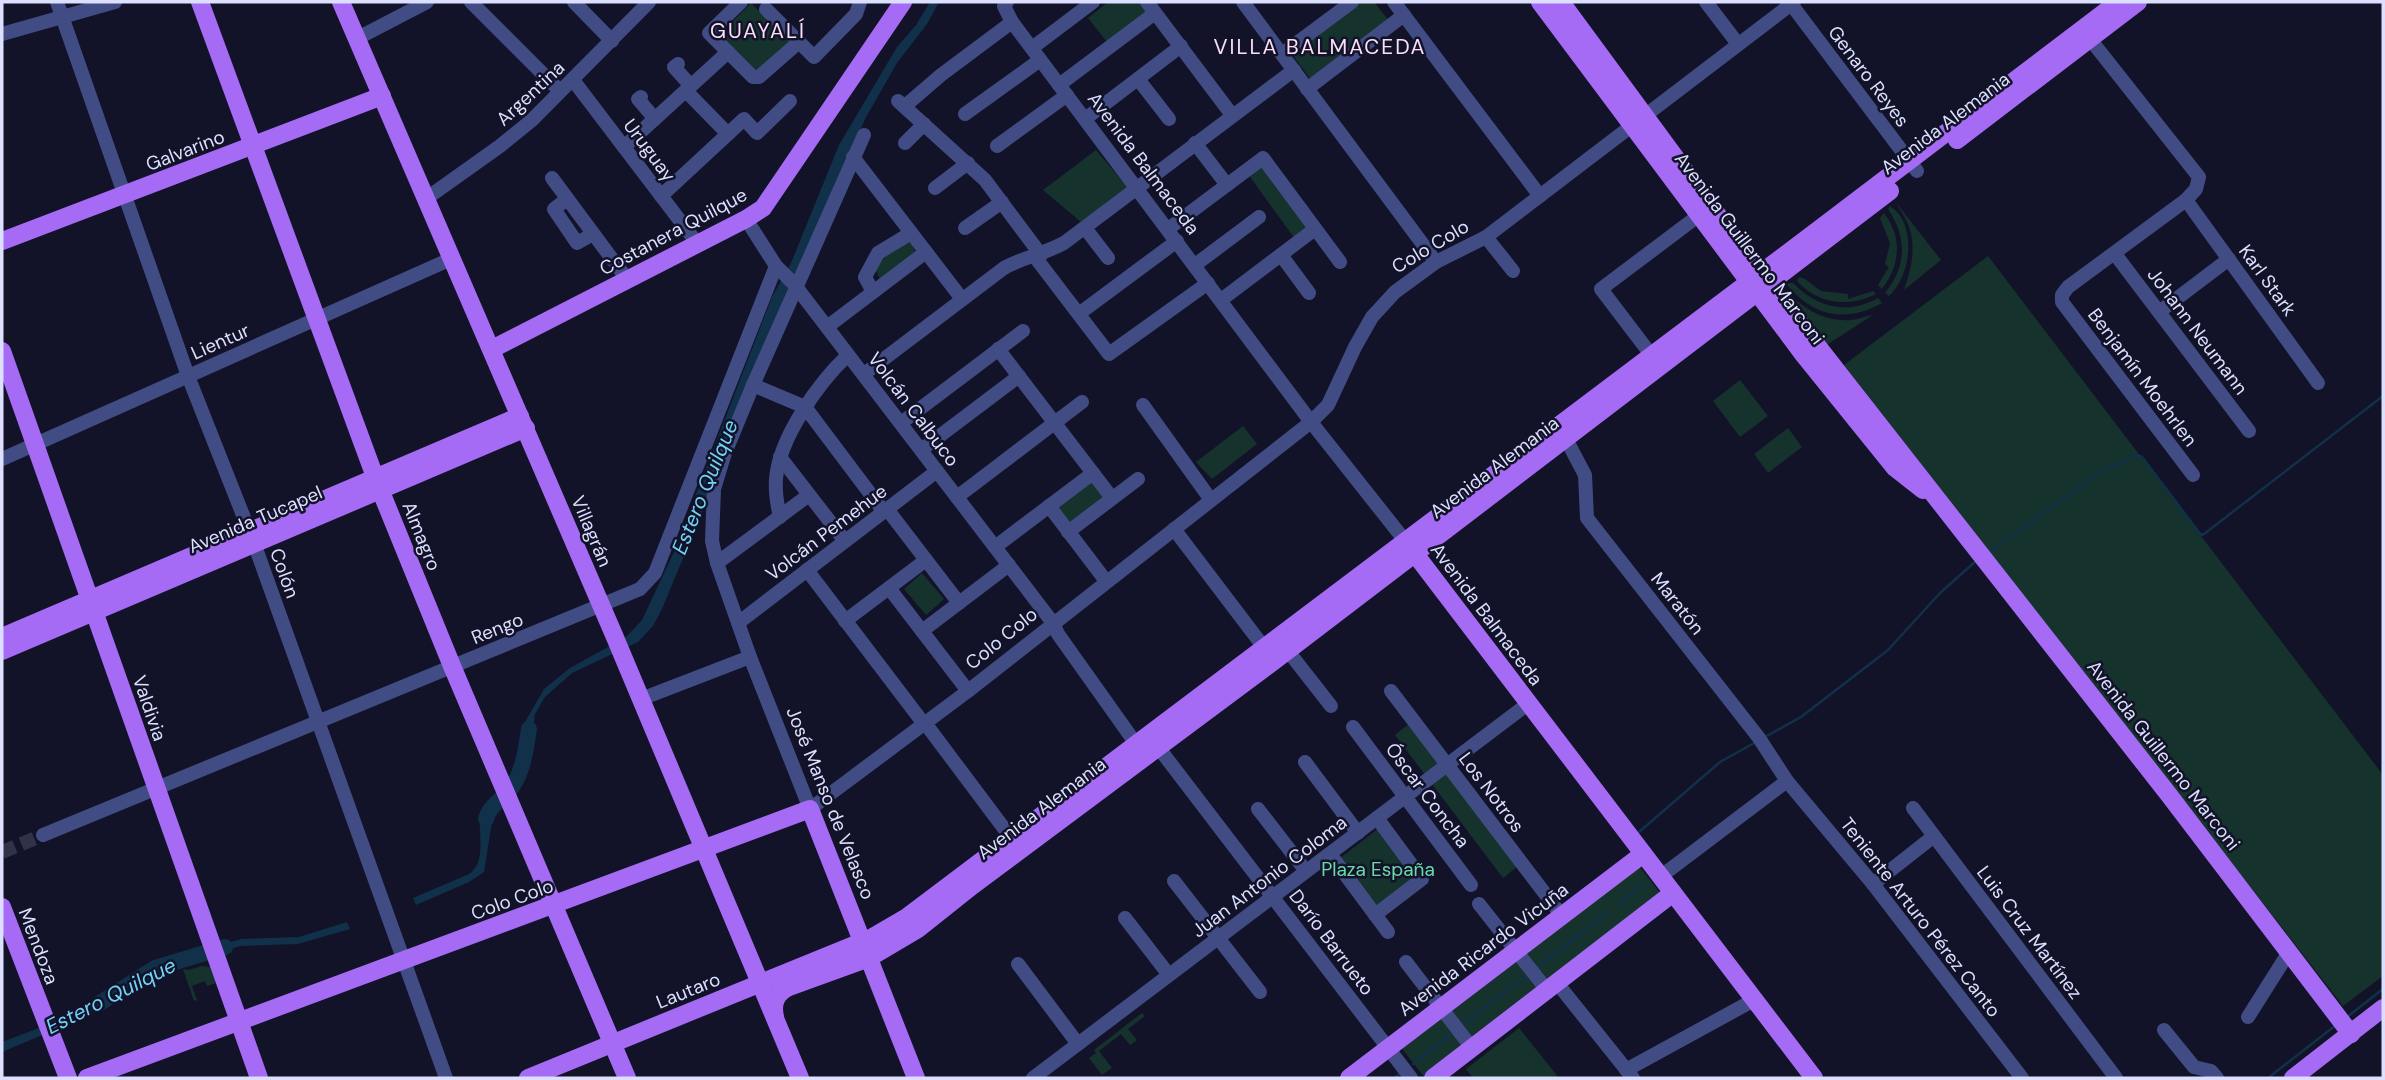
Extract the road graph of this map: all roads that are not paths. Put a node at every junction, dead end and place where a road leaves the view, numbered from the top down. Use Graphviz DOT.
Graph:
graph roads {
  1 [pos="57,2"];
  2 [pos="115,2"];
  3 [pos="200,2"];
  4 [pos="341,2"];
  5 [pos="427,2"];
  6 [pos="471,2"];
  7 [pos="574,2"];
  8 [pos="649,2"];
  9 [pos="741,2"];
  10 [pos="860,2"];
  11 [pos="904,2"];
  12 [pos="1093,2"];
  13 [pos="1243,2"];
  14 [pos="1352,2"];
  15 [pos="1394,2"];
  16 [pos="1540,2"];
  17 [pos="1561,2"];
  18 [pos="1706,2"];
  19 [pos="2118,2"];
  20 [pos="2138,2"];
  21 [pos="1793,3"];
  22 [pos="766,4"];
  23 [pos="1006,4"];
  24 [pos="1151,7"];
  25 [pos="1404,15"];
  26 [pos="62,17"];
  27 [pos="1012,22"];
  28 [pos="2,34"];
  29 [pos="356,38"];
  30 [pos="2090,39"];
  31 [pos="612,41"];
  32 [pos="799,42"];
  33 [pos="1738,44"];
  34 [pos="1181,46"];
  35 [pos="728,52"];
  36 [pos="1036,54"];
  37 [pos="1282,54"];
  38 [pos="678,64"];
  39 [pos="1294,70"];
  40 [pos="1138,79"];
  41 [pos="573,80"];
  42 [pos="688,88"];
  43 [pos="1307,89"];
  44 [pos="1063,90"];
  45 [pos="561,91"];
  46 [pos="382,96"];
  47 [pos="641,97"];
  48 [pos="790,101"];
  49 [pos="965,114"];
  50 [pos="1232,115"];
  51 [pos="655,119"];
  52 [pos="1085,119"];
  53 [pos="1169,119"];
  54 [pos="1638,120"];
  55 [pos="924,124"];
  56 [pos="728,134"];
  57 [pos="864,135"];
  58 [pos="905,143"];
  59 [pos="1195,143"];
  60 [pos="253,146"];
  61 [pos="997,146"];
  62 [pos="624,147"];
  63 [pos="853,157"];
  64 [pos="968,163"];
  65 [pos="1913,166"];
  66 [pos="552,178"];
  67 [pos="1227,185"];
  68 [pos="935,188"];
  69 [pos="1136,188"];
  70 [pos="124,195"];
  71 [pos="661,196"];
  72 [pos="1540,196"];
  73 [pos="427,198"];
  74 [pos="2186,200"];
  75 [pos="1002,202"];
  76 [pos="1698,216"];
  77 [pos="1259,217"];
  78 [pos="746,219"];
  79 [pos="965,228"];
  80 [pos="1085,228"];
  81 [pos="1168,229"];
  82 [pos="1315,229"];
  83 [pos="911,233"];
  84 [pos="1486,237"];
  85 [pos="1177,241"];
  86 [pos="2,242"];
  87 [pos="697,243"];
  88 [pos="926,252"];
  89 [pos="2115,254"];
  90 [pos="1281,255"];
  91 [pos="1038,256"];
  92 [pos="453,258"];
  93 [pos="1108,258"];
  94 [pos="2230,259"];
  95 [pos="1340,262"];
  96 [pos="1436,262"];
  97 [pos="1195,265"];
  98 [pos="779,270"];
  99 [pos="1513,271"];
  100 [pos="627,279"];
  101 [pos="1209,283"];
  102 [pos="1758,284"];
  103 [pos="796,285"];
  104 [pos="873,292"];
  105 [pos="1309,293"];
  106 [pos="962,299"];
  107 [pos="1221,300"];
  108 [pos="2160,312"];
  109 [pos="1080,313"];
  110 [pos="316,320"];
  111 [pos="827,327"];
  112 [pos="1023,331"];
  113 [pos="492,349"];
  114 [pos="999,349"];
  115 [pos="2,351"];
  116 [pos="849,355"];
  117 [pos="1652,356"];
  118 [pos="863,374"];
  119 [pos="188,376"];
  120 [pos="1019,376"];
  121 [pos="2318,383"];
  122 [pos="753,385"];
  123 [pos="1082,402"];
  124 [pos="1143,405"];
  125 [pos="805,407"];
  126 [pos="523,422"];
  127 [pos="1311,422"];
  128 [pos="901,423"];
  129 [pos="1054,423"];
  130 [pos="2249,431"];
  131 [pos="1566,439"];
  132 [pos="35,445"];
  133 [pos="922,450"];
  134 [pos="780,457"];
  135 [pos="2,459"];
  136 [pos="937,471"];
  137 [pos="1093,473"];
  138 [pos="2193,475"];
  139 [pos="1138,478"];
  140 [pos="378,483"];
  141 [pos="703,485"];
  142 [pos="809,495"];
  143 [pos="957,497"];
  144 [pos="1112,498"];
  145 [pos="1211,499"];
  146 [pos="1049,506"];
  147 [pos="886,510"];
  148 [pos="780,517"];
  149 [pos="1174,528"];
  150 [pos="1068,532"];
  151 [pos="251,537"];
  152 [pos="845,541"];
  153 [pos="995,547"];
  154 [pos="1411,548"];
  155 [pos="926,560"];
  156 [pos="717,563"];
  157 [pos="1009,565"];
  158 [pos="807,570"];
  159 [pos="1106,581"];
  160 [pos="889,588"];
  161 [pos="959,603"];
  162 [pos="92,605"];
  163 [pos="602,606"];
  164 [pos="845,621"];
  165 [pos="738,623"];
  166 [pos="1053,623"];
  167 [pos="922,631"];
  168 [pos="4,637"];
  169 [pos="2,651"];
  170 [pos="1275,653"];
  171 [pos="750,657"];
  172 [pos="452,666"];
  173 [pos="968,691"];
  174 [pos="1391,691"];
  175 [pos="641,699"];
  176 [pos="1529,704"];
  177 [pos="1331,706"];
  178 [pos="318,720"];
  179 [pos="924,723"];
  180 [pos="1353,727"];
  181 [pos="1137,745"];
  182 [pos="1158,747"];
  183 [pos="1305,762"];
  184 [pos="1448,765"];
  185 [pos="1787,781"];
  186 [pos="156,788"];
  187 [pos="1405,797"];
  188 [pos="1913,808"];
  189 [pos="810,809"];
  190 [pos="1258,809"];
  191 [pos="1377,818"];
  192 [pos="1358,833"];
  193 [pos="43,835"];
  194 [pos="1934,836"];
  195 [pos="1012,839"];
  196 [pos="704,849"];
  197 [pos="1330,854"];
  198 [pos="1643,854"];
  199 [pos="1306,872"];
  200 [pos="1660,877"];
  201 [pos="1174,881"];
  202 [pos="1873,884"];
  203 [pos="1471,885"];
  204 [pos="1672,893"];
  205 [pos="1273,897"];
  206 [pos="1479,904"];
  207 [pos="554,905"];
  208 [pos="2,907"];
  209 [pos="1375,915"];
  210 [pos="1562,916"];
  211 [pos="1125,918"];
  212 [pos="1388,932"];
  213 [pos="7,935"];
  214 [pos="1218,938"];
  215 [pos="866,950"];
  216 [pos="1515,951"];
  217 [pos="2289,952"];
  218 [pos="404,960"];
  219 [pos="1406,962"];
  220 [pos="1018,964"];
  221 [pos="1169,975"];
  222 [pos="760,983"];
  223 [pos="1552,986"];
  224 [pos="1260,992"];
  225 [pos="1754,1000"];
  226 [pos="1441,1008"];
  227 [pos="2383,1008"];
  228 [pos="775,1017"];
  229 [pos="2248,1017"];
  230 [pos="239,1021"];
  231 [pos="2345,1026"];
  232 [pos="2164,1030"];
  233 [pos="613,1044"];
  234 [pos="1078,1044"];
  235 [pos="1388,1048"];
  236 [pos="1472,1048"];
  237 [pos="1629,1074"];
  238 [pos="68,1078"];
  239 [pos="87,1078"];
  240 [pos="260,1078"];
  241 [pos="446,1078"];
  242 [pos="528,1078"];
  243 [pos="627,1078"];
  244 [pos="800,1078"];
  245 [pos="916,1078"];
  246 [pos="1032,1078"];
  247 [pos="1349,1078"];
  248 [pos="1411,1078"];
  249 [pos="1433,1078"];
  250 [pos="1814,1078"];
  251 [pos="2022,1078"];
  252 [pos="2116,1078"];
  253 [pos="2217,1078"];
  254 [pos="2293,1078"];
  1 -- 26 [label="street, Colón"];
  2 -- 26 [label="street"];
  3 -- 60 [label="main road, Almagro"];
  4 -- 29 [label="main road, Villagrán"];
  5 -- 29 [label="street"];
  6 -- 45 [label="street"];
  7 -- 31 [label="street"];
  8 -- 31 [label="street, Argentina"];
  9 -- 35 [label="street"];
  10 -- 32 [label="street"];
  11 -- 78 [label="main road, Costanera Quilque"];
  12 -- 36 [label="street"];
  13 -- 37 [label="street"];
  14 -- 37 [label="street"];
  15 -- 25 [label="street"];
  16 -- 54 [label="main road, Avenida Guillermo Marconi"];
  17 -- 54 [label="main road, Avenida Guillermo Marconi"];
  18 -- 33 [label="street"];
  19 -- 65 [label="main road, Avenida Alemania"];
  20 -- 30 [label="main road, Avenida Alemania"];
  21 -- 33 [label="street, Colo Colo"];
  21 -- 65 [label="street, Genaro Reyes"];
  22 -- 32 [label="street"];
  23 -- 27 [label="street, Avenida Balmaceda"];
  24 -- 34 [label="street"];
  24 -- 44 [label="street"];
  25 -- 43 [label="street"];
  25 -- 72 [label="street"];
  26 -- 28 [label="street"];
  26 -- 70 [label="street, Colón"];
  27 -- 36 [label="street, Avenida Balmaceda"];
  27 -- 55 [label="street"];
  29 -- 46 [label="main road, Villagrán"];
  30 -- 65 [label="main road, Avenida Alemania"];
  30 -- 74 [label="street"];
  31 -- 41 [label="street, Argentina"];
  32 -- 35 [label="street"];
  33 -- 54 [label="street, Colo Colo"];
  34 -- 40 [label="street"];
  34 -- 50 [label="street"];
  35 -- 42 [label="street"];
  36 -- 44 [label="street, Avenida Balmaceda"];
  36 -- 49 [label="street"];
  37 -- 39 [label="street"];
  38 -- 42 [label="street"];
  39 -- 43 [label="street"];
  39 -- 50 [label="street"];
  40 -- 52 [label="street"];
  40 -- 53 [label="street"];
  41 -- 45 [label="street, Argentina"];
  41 -- 62 [label="street, Uruguay"];
  42 -- 51 [label="street"];
  42 -- 56 [label="street"];
  43 -- 96 [label="street"];
  44 -- 52 [label="street, Avenida Balmaceda"];
  44 -- 61 [label="street"];
  45 -- 73 [label="street, Argentina"];
  46 -- 60 [label="main road, Galvarino"];
  46 -- 73 [label="main road, Villagrán"];
  47 -- 51 [label="street"];
  48 -- 56 [label="street"];
  50 -- 59 [label="street"];
  51 -- 62 [label="street"];
  52 -- 69 [label="street, Avenida Balmaceda"];
  54 -- 72 [label="street, Colo Colo"];
  54 -- 76 [label="main road, Avenida Guillermo Marconi"];
  54 -- 102 [label="main road, Avenida Guillermo Marconi"];
  55 -- 58 [label="street"];
  55 -- 64 [label="street"];
  56 -- 71 [label="street"];
  57 -- 63 [label="street"];
  59 -- 67 [label="street"];
  59 -- 69 [label="street"];
  60 -- 70 [label="main road, Galvarino"];
  60 -- 110 [label="main road, Almagro"];
  62 -- 71 [label="street, Uruguay"];
  63 -- 83 [label="street"];
  63 -- 103 [label="street"];
  64 -- 68 [label="street"];
  64 -- 75 [label="street"];
  65 -- 102 [label="main road, Avenida Alemania"];
  66 -- 100 [label="street"];
  67 -- 81 [label="street"];
  67 -- 82 [label="street"];
  69 -- 80 [label="street"];
  69 -- 81 [label="street, Avenida Balmaceda"];
  70 -- 86 [label="main road, Galvarino"];
  70 -- 119 [label="street, Colón"];
  71 -- 87 [label="street, Uruguay"];
  72 -- 84 [label="street, Colo Colo"];
  73 -- 92 [label="main road, Villagrán"];
  74 -- 89 [label="street"];
  74 -- 94 [label="street, Karl Stark"];
  75 -- 79 [label="street"];
  75 -- 91 [label="street"];
  76 -- 102 [label="main road, Avenida Guillermo Marconi"];
  76 -- 117 [label="street"];
  77 -- 97 [label="street"];
  78 -- 87 [label="main road, Costanera Quilque"];
  78 -- 98 [label="street, Volcán Calbuco"];
  80 -- 91 [label="street"];
  80 -- 93 [label="street"];
  81 -- 85 [label="street, Avenida Balmaceda"];
  82 -- 90 [label="street"];
  82 -- 95 [label="street"];
  83 -- 88 [label="street"];
  83 -- 104 [label="street"];
  84 -- 96 [label="street, Colo Colo"];
  84 -- 99 [label="street"];
  85 -- 97 [label="street, Avenida Balmaceda"];
  85 -- 109 [label="street"];
  87 -- 100 [label="main road, Costanera Quilque"];
  88 -- 104 [label="street"];
  88 -- 106 [label="street"];
  89 -- 108 [label="street, Johann Neumann"];
  89 -- 138 [label="street, Benjamín Moehrlen"];
  90 -- 105 [label="street"];
  90 -- 107 [label="street"];
  91 -- 106 [label="street"];
  91 -- 109 [label="street"];
  92 -- 110 [label="street, Lientur"];
  92 -- 113 [label="main road, Villagrán"];
  94 -- 108 [label="street"];
  94 -- 121 [label="street, Karl Stark"];
  96 -- 127 [label="street, Colo Colo"];
  97 -- 101 [label="street, Avenida Balmaceda"];
  98 -- 103 [label="street, Volcán Calbuco"];
  98 -- 141 [label="street, Rengo"];
  100 -- 113 [label="main road, Costanera Quilque"];
  101 -- 107 [label="street, Avenida Balmaceda"];
  101 -- 109 [label="street"];
  102 -- 117 [label="main road, Avenida Alemania"];
  102 -- 131 [label="main road, Avenida Alemania"];
  102 -- 217 [label="main road, Avenida Guillermo Marconi"];
  103 -- 111 [label="street, Volcán Calbuco"];
  103 -- 122 [label="street"];
  104 -- 111 [label="street"];
  106 -- 118 [label="street"];
  107 -- 127 [label="street, Avenida Balmaceda"];
  108 -- 130 [label="street, Johann Neumann"];
  110 -- 119 [label="street, Lientur"];
  110 -- 140 [label="main road, Almagro"];
  111 -- 116 [label="street, Volcán Calbuco"];
  112 -- 114 [label="street"];
  113 -- 126 [label="main road, Villagrán"];
  114 -- 120 [label="street"];
  114 -- 128 [label="street"];
  115 -- 132 [label="main road, Valdivia"];
  116 -- 118 [label="street, Volcán Calbuco"];
  116 -- 125 [label="street"];
  117 -- 154 [label="main road, Avenida Alemania"];
  118 -- 128 [label="street, Volcán Calbuco"];
  119 -- 132 [label="street, Lientur"];
  119 -- 151 [label="street, Colón"];
  120 -- 129 [label="street"];
  120 -- 133 [label="street"];
  122 -- 125 [label="street"];
  122 -- 141 [label="street"];
  123 -- 129 [label="street"];
  124 -- 145 [label="street"];
  125 -- 134 [label="street"];
  125 -- 147 [label="street"];
  126 -- 140 [label="main road, Avenida Tucapel"];
  126 -- 163 [label="main road, Villagrán"];
  127 -- 145 [label="street, Colo Colo"];
  127 -- 154 [label="street, Avenida Balmaceda"];
  128 -- 133 [label="street, Volcán Calbuco"];
  129 -- 137 [label="street"];
  129 -- 143 [label="street"];
  131 -- 154 [label="main road, Avenida Alemania"];
  131 -- 185 [label="street, Maratón"];
  132 -- 135 [label="street, Lientur"];
  132 -- 162 [label="main road, Valdivia"];
  133 -- 136 [label="street, Volcán Calbuco"];
  134 -- 142 [label="street"];
  134 -- 148 [label="street"];
  136 -- 143 [label="street, Volcán Calbuco"];
  136 -- 147 [label="street, Volcán Pemehue"];
  137 -- 144 [label="street"];
  137 -- 146 [label="street"];
  139 -- 144 [label="street"];
  140 -- 151 [label="main road, Avenida Tucapel"];
  140 -- 172 [label="main road, Almagro"];
  141 -- 156 [label="street, José Manso de Velasco"];
  141 -- 163 [label="street, Rengo"];
  142 -- 148 [label="street"];
  142 -- 152 [label="street"];
  143 -- 153 [label="street, Volcán Calbuco"];
  144 -- 150 [label="street"];
  145 -- 149 [label="street, Colo Colo"];
  146 -- 150 [label="street"];
  146 -- 153 [label="street"];
  147 -- 152 [label="street, Volcán Pemehue"];
  147 -- 155 [label="street"];
  148 -- 156 [label="street"];
  149 -- 159 [label="street, Colo Colo"];
  149 -- 170 [label="street"];
  150 -- 159 [label="street"];
  151 -- 162 [label="main road, Avenida Tucapel"];
  151 -- 178 [label="street, Colón"];
  152 -- 158 [label="street, Volcán Pemehue"];
  153 -- 157 [label="street, Volcán Calbuco"];
  154 -- 170 [label="main road, Avenida Alemania"];
  154 -- 176 [label="main road, Avenida Balmaceda"];
  155 -- 160 [label="street"];
  155 -- 161 [label="street"];
  156 -- 165 [label="street, José Manso de Velasco"];
  157 -- 161 [label="street"];
  157 -- 166 [label="street, Volcán Calbuco"];
  158 -- 164 [label="street"];
  158 -- 165 [label="street, Volcán Pemehue"];
  159 -- 166 [label="street, Colo Colo"];
  160 -- 164 [label="street"];
  160 -- 167 [label="street"];
  161 -- 167 [label="street"];
  162 -- 168 [label="main road, Avenida Tucapel"];
  162 -- 169 [label="main road, Avenida Tucapel"];
  162 -- 186 [label="main road, Valdivia"];
  163 -- 172 [label="street, Rengo"];
  163 -- 175 [label="main road, Villagrán"];
  164 -- 179 [label="street"];
  165 -- 171 [label="street, José Manso de Velasco"];
  166 -- 173 [label="street, Colo Colo"];
  166 -- 181 [label="street, Volcán Calbuco"];
  167 -- 173 [label="street"];
  170 -- 177 [label="street"];
  170 -- 181 [label="main road, Avenida Alemania"];
  170 -- 182 [label="main road, Avenida Alemania"];
  171 -- 175 [label="street"];
  171 -- 189 [label="street, José Manso de Velasco"];
  172 -- 178 [label="street, Rengo"];
  172 -- 207 [label="main road, Almagro"];
  173 -- 179 [label="street, Colo Colo"];
  174 -- 184 [label="street, Los Notros"];
  175 -- 196 [label="main road, Villagrán"];
  176 -- 184 [label="street, Juan Antonio Coloma"];
  176 -- 198 [label="main road, Avenida Balmaceda"];
  178 -- 186 [label="street, Rengo"];
  178 -- 218 [label="street, Colón"];
  179 -- 189 [label="street, Colo Colo"];
  179 -- 195 [label="street"];
  180 -- 187 [label="street, Óscar Concha"];
  181 -- 182 [label="street"];
  181 -- 195 [label="main road, Avenida Alemania"];
  182 -- 205 [label="street, Darío Barrueto"];
  182 -- 215 [label="main road, Avenida Alemania"];
  183 -- 192 [label="street"];
  184 -- 187 [label="street, Juan Antonio Coloma"];
  184 -- 210 [label="street, Los Notros"];
  185 -- 200 [label="street"];
  185 -- 202 [label="street, Teniente Arturo Pérez Canto"];
  186 -- 193 [label="street, Rengo"];
  186 -- 230 [label="main road, Valdivia"];
  187 -- 191 [label="street, Juan Antonio Coloma"];
  187 -- 203 [label="street, Óscar Concha"];
  188 -- 194 [label="street, Luis Cruz Martínez"];
  189 -- 196 [label="main road, Colo Colo"];
  189 -- 215 [label="main road, José Manso de Velasco"];
  190 -- 199 [label="street"];
  191 -- 192 [label="street, Juan Antonio Coloma"];
  191 -- 209 [label="street"];
  192 -- 197 [label="street, Juan Antonio Coloma"];
  194 -- 202 [label="street"];
  194 -- 252 [label="street, Luis Cruz Martínez"];
  195 -- 215 [label="main road, Avenida Alemania"];
  196 -- 207 [label="main road, Colo Colo"];
  196 -- 222 [label="main road, Villagrán"];
  197 -- 199 [label="street, Juan Antonio Coloma"];
  197 -- 209 [label="street"];
  198 -- 200 [label="main road, Avenida Balmaceda"];
  198 -- 210 [label="main road, Avenida Ricardo Vicuña"];
  199 -- 205 [label="street, Juan Antonio Coloma"];
  200 -- 204 [label="main road, Avenida Balmaceda"];
  201 -- 214 [label="street"];
  202 -- 251 [label="street, Teniente Arturo Pérez Canto"];
  204 -- 223 [label="main road"];
  204 -- 225 [label="main road, Avenida Balmaceda"];
  205 -- 214 [label="street, Juan Antonio Coloma"];
  205 -- 235 [label="street, Darío Barrueto"];
  206 -- 216 [label="street"];
  207 -- 218 [label="main road, Colo Colo"];
  207 -- 233 [label="main road, Almagro"];
  208 -- 213 [label="main road, Mendoza"];
  209 -- 212 [label="street"];
  210 -- 216 [label="main road, Avenida Ricardo Vicuña"];
  211 -- 221 [label="street"];
  213 -- 238 [label="main road, Mendoza"];
  214 -- 221 [label="street, Juan Antonio Coloma"];
  214 -- 224 [label="street"];
  215 -- 222 [label="main road, Lautaro"];
  215 -- 228 [label="main road"];
  215 -- 245 [label="main road, José Manso de Velasco"];
  216 -- 223 [label="street"];
  216 -- 226 [label="main road, Avenida Ricardo Vicuña"];
  217 -- 229 [label="street"];
  217 -- 231 [label="main road, Avenida Guillermo Marconi"];
  218 -- 230 [label="main road, Colo Colo"];
  218 -- 241 [label="street, Colón"];
  219 -- 226 [label="street"];
  220 -- 234 [label="street"];
  221 -- 234 [label="street, Juan Antonio Coloma"];
  222 -- 228 [label="main road, Villagrán"];
  222 -- 233 [label="main road, Lautaro"];
  223 -- 236 [label="main road"];
  223 -- 237 [label="street"];
  225 -- 237 [label="street"];
  225 -- 250 [label="main road, Avenida Balmaceda"];
  226 -- 235 [label="main road, Avenida Ricardo Vicuña"];
  226 -- 236 [label="street"];
  227 -- 231 [label="main road"];
  228 -- 244 [label="main road, Villagrán"];
  230 -- 239 [label="main road, Colo Colo"];
  230 -- 240 [label="main road, Valdivia"];
  231 -- 254 [label="main road"];
  232 -- 253 [label="street"];
  233 -- 242 [label="main road, Lautaro"];
  233 -- 243 [label="main road, Almagro"];
  234 -- 246 [label="street, Juan Antonio Coloma"];
  235 -- 247 [label="main road, Avenida Ricardo Vicuña"];
  235 -- 248 [label="street, Darío Barrueto"];
  236 -- 249 [label="main road"];
}
